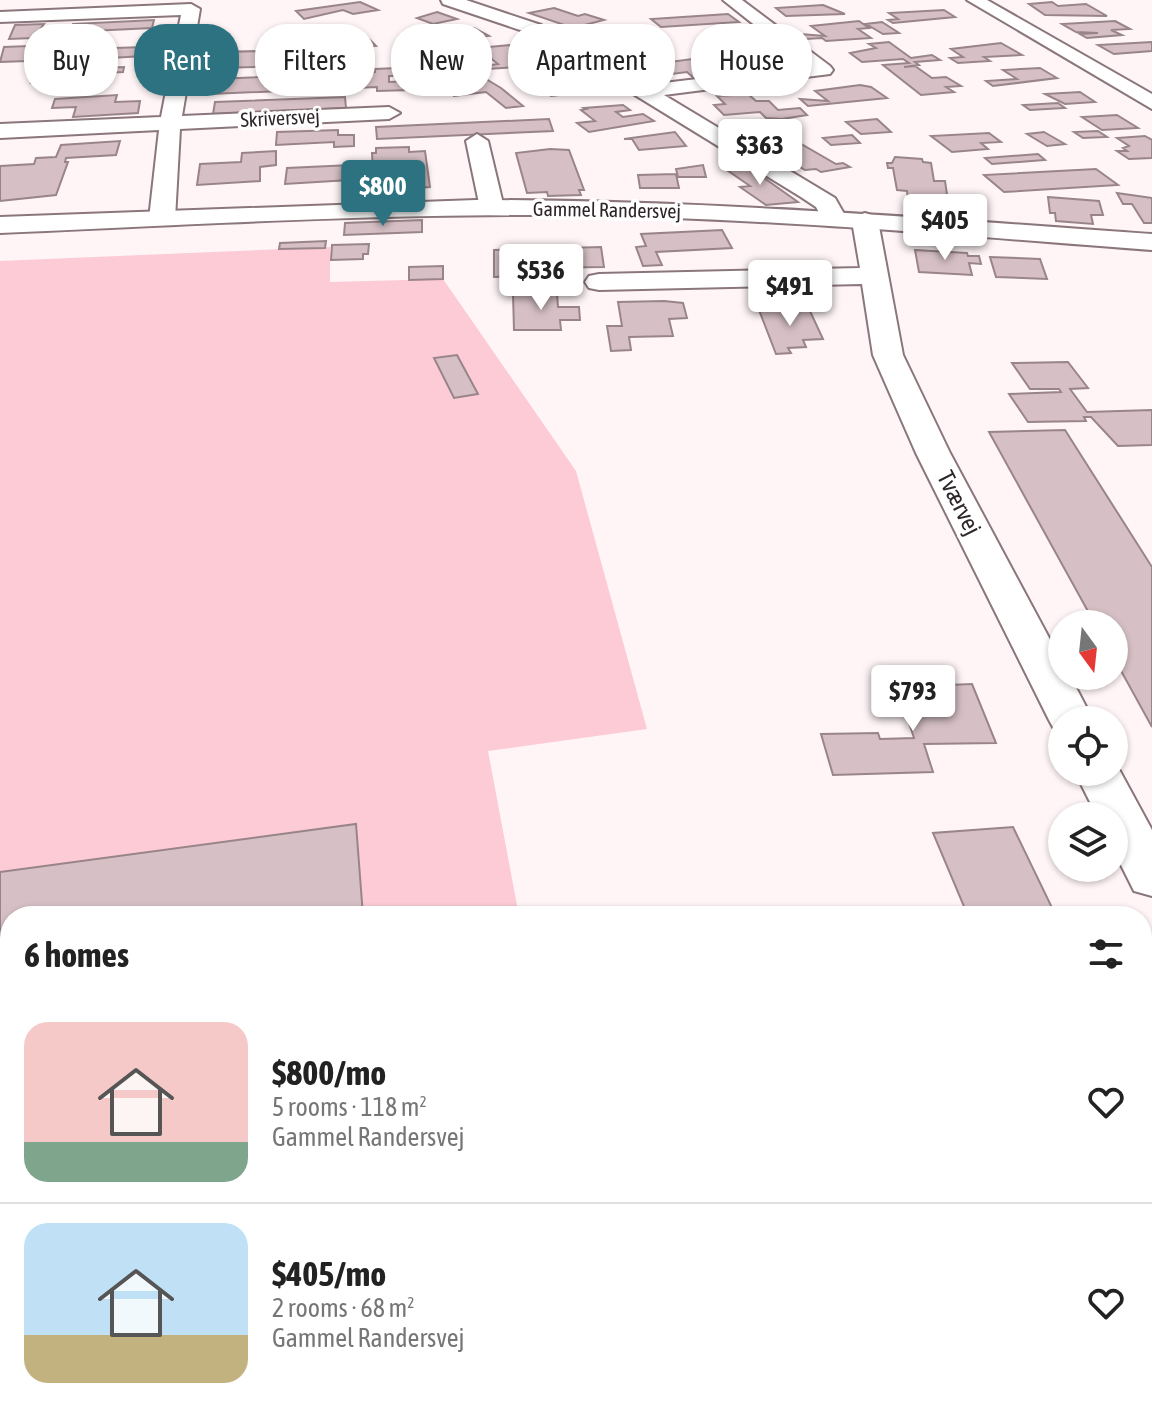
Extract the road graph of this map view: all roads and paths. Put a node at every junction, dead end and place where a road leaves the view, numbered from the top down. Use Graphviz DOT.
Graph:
graph roads {
  1 [pos="449,0"];
  2 [pos="731,0"];
  3 [pos="975,0"];
  4 [pos="0,17"];
  5 [pos="520,24"];
  6 [pos="675,87"];
  7 [pos="653,96"];
  8 [pos="1152,103"];
  9 [pos="389,113"];
  10 [pos="170,124"];
  11 [pos="0,131"];
  12 [pos="477,141"];
  13 [pos="492,208"];
  14 [pos="162,219"];
  15 [pos="834,219"];
  16 [pos="865,221"];
  17 [pos="0,225"];
  18 [pos="1152,242"];
  19 [pos="872,276"];
  20 [pos="599,282"];
  21 [pos="1064,706"];
  22 [pos="1105,786"];
  23 [pos="1152,877"];
  1 -- 5 [label="street"];
  2 -- 6 [label="street"];
  3 -- 8 [label="street"];
  4 -- 10 [label="street"];
  7 -- 15 [label="street"];
  9 -- 10 [label="street, Skriversvej"];
  10 -- 11 [label="street, Skriversvej"];
  10 -- 14 [label="street"];
  12 -- 13 [label="street"];
  13 -- 14 [label="street, Gammel Randersvej"];
  13 -- 15 [label="street, Gammel Randersvej"];
  14 -- 17 [label="street, Gammel Randersvej"];
  15 -- 16 [label="street, Gammel Randersvej"];
  16 -- 18 [label="street, Gammel Randersvej"];
  16 -- 19 [label="street, Tværvej"];
  19 -- 20 [label="street"];
  19 -- 21 [label="street, Tværvej"];
  22 -- 23 [label="street"];
}
